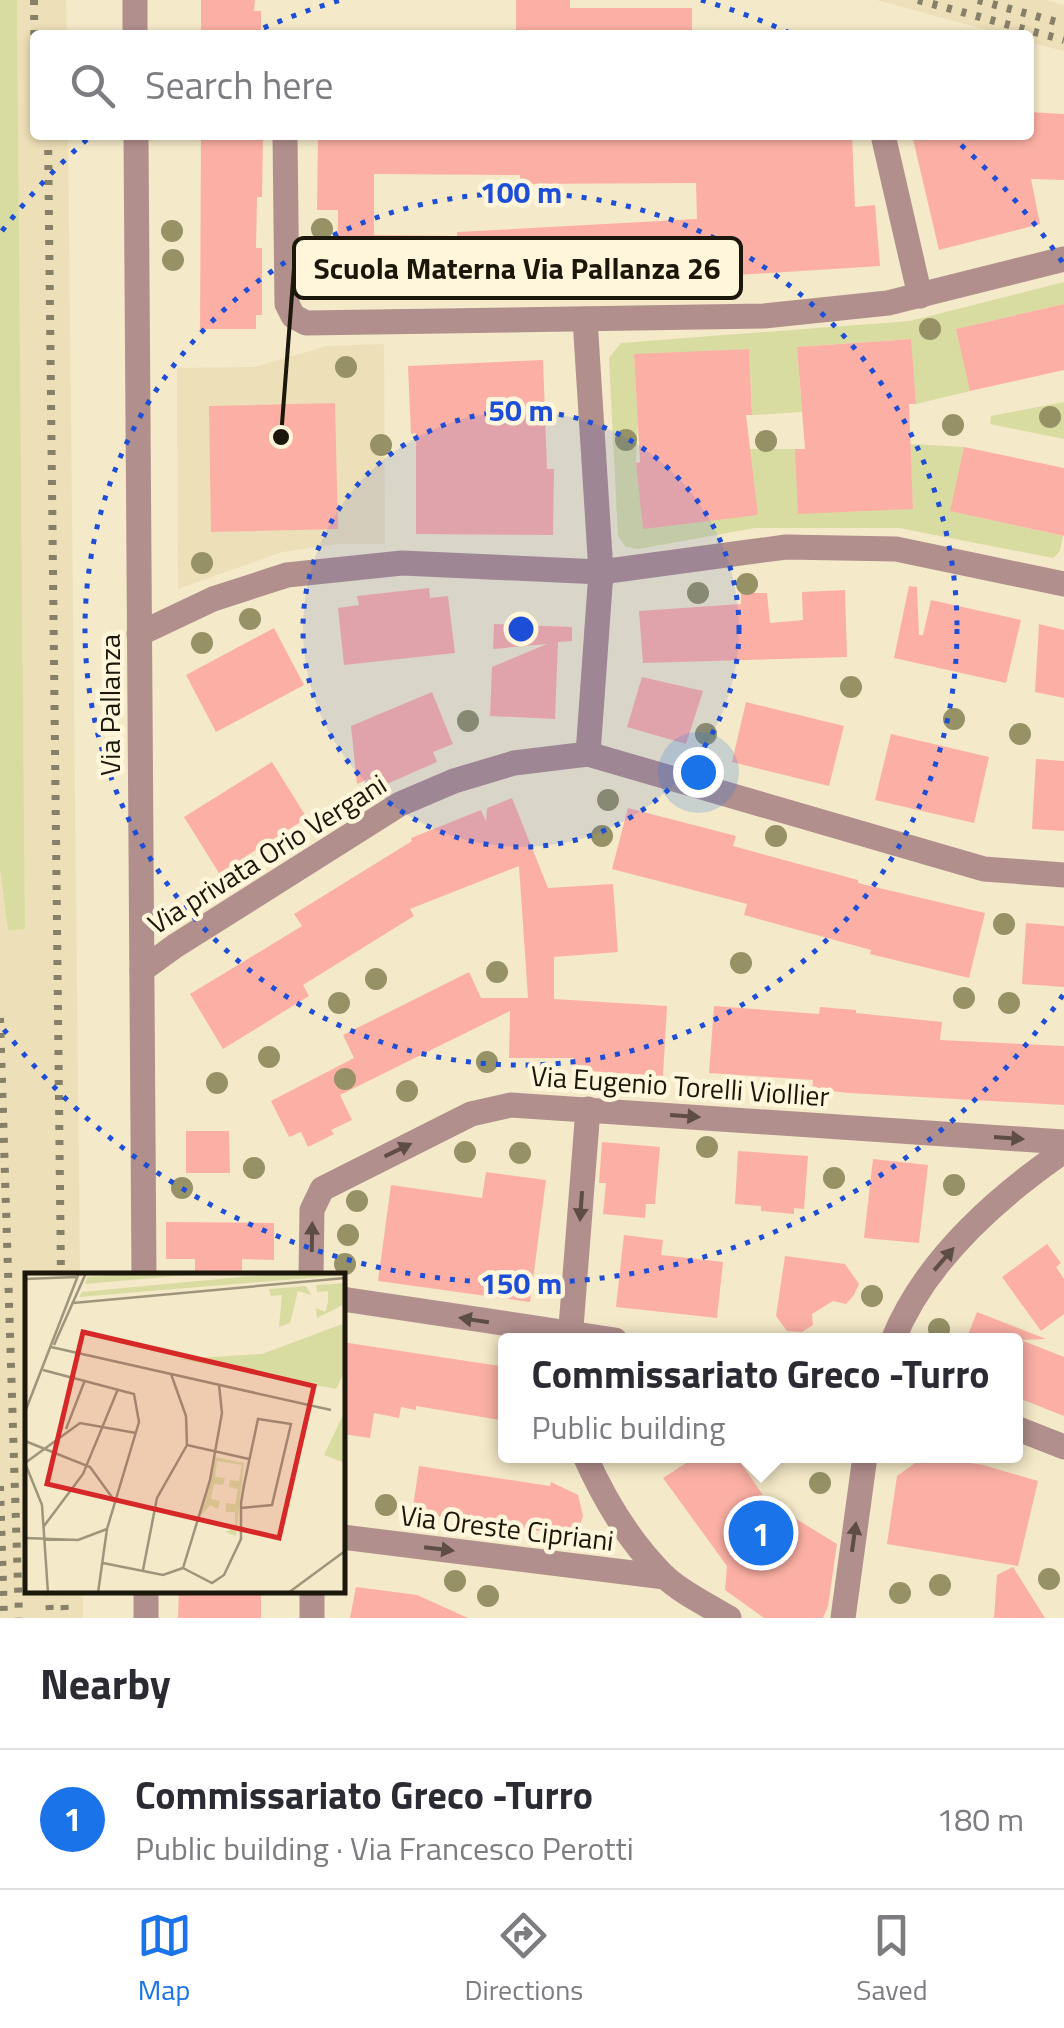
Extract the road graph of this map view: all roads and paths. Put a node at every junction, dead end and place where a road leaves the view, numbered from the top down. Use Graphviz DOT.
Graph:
graph roads {
  1 [pos="135,0"];
  2 [pos="135,30"];
  3 [pos="136,140"];
  4 [pos="285,140"];
  5 [pos="884,140"];
  6 [pos="1064,259"];
  7 [pos="920,296"];
  8 [pos="585,319"];
  9 [pos="601,572"];
  10 [pos="1064,584"];
  11 [pos="140,634"];
  12 [pos="588,754"];
  13 [pos="1064,875"];
  14 [pos="142,970"];
  15 [pos="588,1109"];
  16 [pos="1064,1142"];
  17 [pos="1064,1151"];
  18 [pos="144,1273"];
  19 [pos="311,1273"];
  20 [pos="345,1300"];
  21 [pos="546,1333"];
  22 [pos="570,1333"];
  23 [pos="896,1333"];
  24 [pos="1023,1431"];
  25 [pos="1064,1447"];
  26 [pos="588,1463"];
  27 [pos="864,1463"];
  28 [pos="345,1538"];
  29 [pos="665,1577"];
  30 [pos="729,1618"];
  31 [pos="842,1618"];
  1 -- 2 [label="street"];
  3 -- 11 [label="street, Via Pallanza"];
  4 -- 8 [label="street"];
  5 -- 7 [label="street"];
  6 -- 7 [label="street"];
  7 -- 8 [label="street"];
  8 -- 9 [label="street"];
  9 -- 10 [label="street"];
  9 -- 11 [label="street"];
  9 -- 12 [label="street"];
  11 -- 14 [label="street, Via Pallanza"];
  12 -- 13 [label="street, Via privata Orio Vergani"];
  12 -- 14 [label="street, Via privata Orio Vergani"];
  14 -- 18 [label="street, Via Pallanza"];
  15 -- 16 [label="street, Via Eugenio Torelli Viollier, one-way"];
  19 -- 15 [label="street, Via Eugenio Torelli Viollier, one-way"];
  15 -- 22 [label="street, one-way"];
  23 -- 17 [label="street, one-way"];
  21 -- 20 [label="street, one-way"];
  24 -- 25 [label="street"];
  26 -- 29 [label="street"];
  31 -- 27 [label="street, one-way"];
  28 -- 29 [label="street, Via Oreste Cipriani, one-way"];
  29 -- 30 [label="street"];
}
